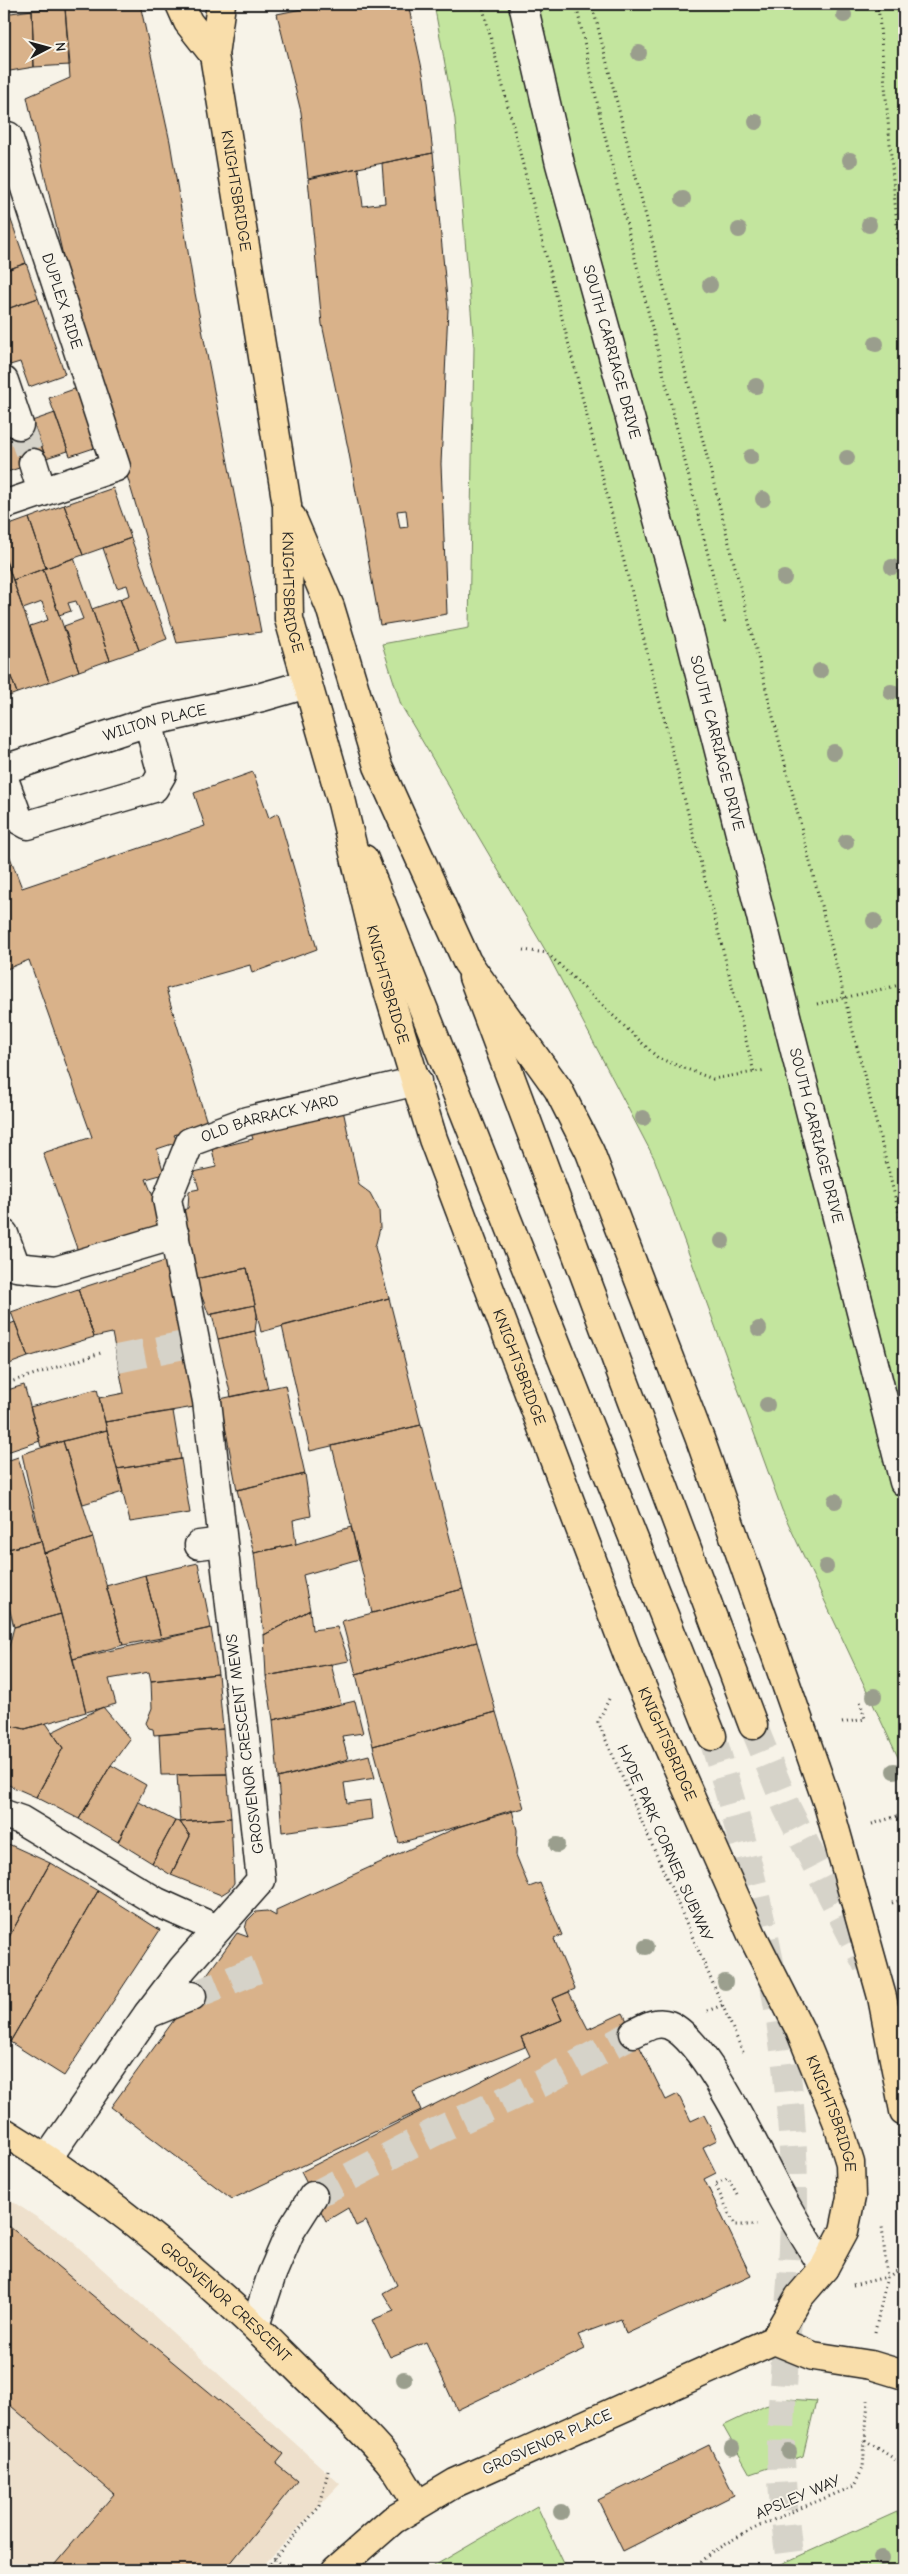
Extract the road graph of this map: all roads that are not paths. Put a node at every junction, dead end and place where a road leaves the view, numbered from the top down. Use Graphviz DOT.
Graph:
graph roads {
  1 [pos="180,4"];
  2 [pos="221,4"];
  3 [pos="523,4"];
  4 [pos="214,55"];
  5 [pos="8,136"];
  6 [pos="4,381"];
  7 [pos="19,425"];
  8 [pos="33,463"];
  9 [pos="42,492"];
  10 [pos="4,505"];
  11 [pos="287,505"];
  12 [pos="307,684"];
  13 [pos="148,722"];
  14 [pos="4,769"];
  15 [pos="4,779"];
  16 [pos="342,804"];
  17 [pos="467,962"];
  18 [pos="417,1081"];
  19 [pos="4,1234"];
  20 [pos="175,1235"];
  21 [pos="904,1482"];
  22 [pos="753,1725"];
  23 [pos="712,1736"];
  24 [pos="4,1814"];
  25 [pos="217,1929"];
  26 [pos="192,1996"];
  27 [pos="147,2015"];
  28 [pos="634,2033"];
  29 [pos="904,2111"];
  30 [pos="4,2132"];
  31 [pos="47,2159"];
  32 [pos="314,2196"];
  33 [pos="824,2268"];
  34 [pos="255,2326"];
  35 [pos="774,2340"];
  36 [pos="904,2375"];
  37 [pos="418,2504"];
  38 [pos="336,2570"];
  1 -- 4 [label="main road, KNIGHTSBRIDGE"];
  2 -- 4 [label="main road, KNIGHTSBRIDGE"];
  3 -- 21 [label="street, SOUTH CARRIAGE DRIVE"];
  4 -- 11 [label="main road, KNIGHTSBRIDGE"];
  5 -- 9 [label="street, DUPLEX RIDE"];
  6 -- 7 [label="street"];
  8 -- 9 [label="street"];
  9 -- 10 [label="street"];
  11 -- 12 [label="main road, KNIGHTSBRIDGE"];
  11 -- 17 [label="main road, KNIGHTSBRIDGE"];
  12 -- 13 [label="street, WILTON PLACE"];
  12 -- 16 [label="main road, KNIGHTSBRIDGE"];
  13 -- 14 [label="street, WILTON PLACE"];
  13 -- 15 [label="street"];
  16 -- 18 [label="main road, KNIGHTSBRIDGE"];
  16 -- 23 [label="main road"];
  17 -- 22 [label="main road"];
  17 -- 29 [label="main road, KNIGHTSBRIDGE"];
  18 -- 20 [label="street, OLD BARRACK YARD"];
  18 -- 33 [label="main road, KNIGHTSBRIDGE"];
  19 -- 20 [label="street"];
  20 -- 25 [label="street, GROSVENOR CRESCENT MEWS"];
  24 -- 25 [label="street"];
  25 -- 27 [label="street, GROSVENOR CRESCENT MEWS"];
  26 -- 27 [label="street"];
  27 -- 31 [label="street, GROSVENOR CRESCENT MEWS"];
  28 -- 33 [label="street"];
  30 -- 31 [label="main road, GROSVENOR CRESCENT"];
  31 -- 34 [label="main road, GROSVENOR CRESCENT"];
  32 -- 34 [label="street"];
  33 -- 35 [label="main road"];
  34 -- 37 [label="main road, GROSVENOR CRESCENT"];
  35 -- 36 [label="main road"];
  35 -- 37 [label="main road, GROSVENOR PLACE"];
  37 -- 38 [label="main road, GROSVENOR PLACE"];
}
